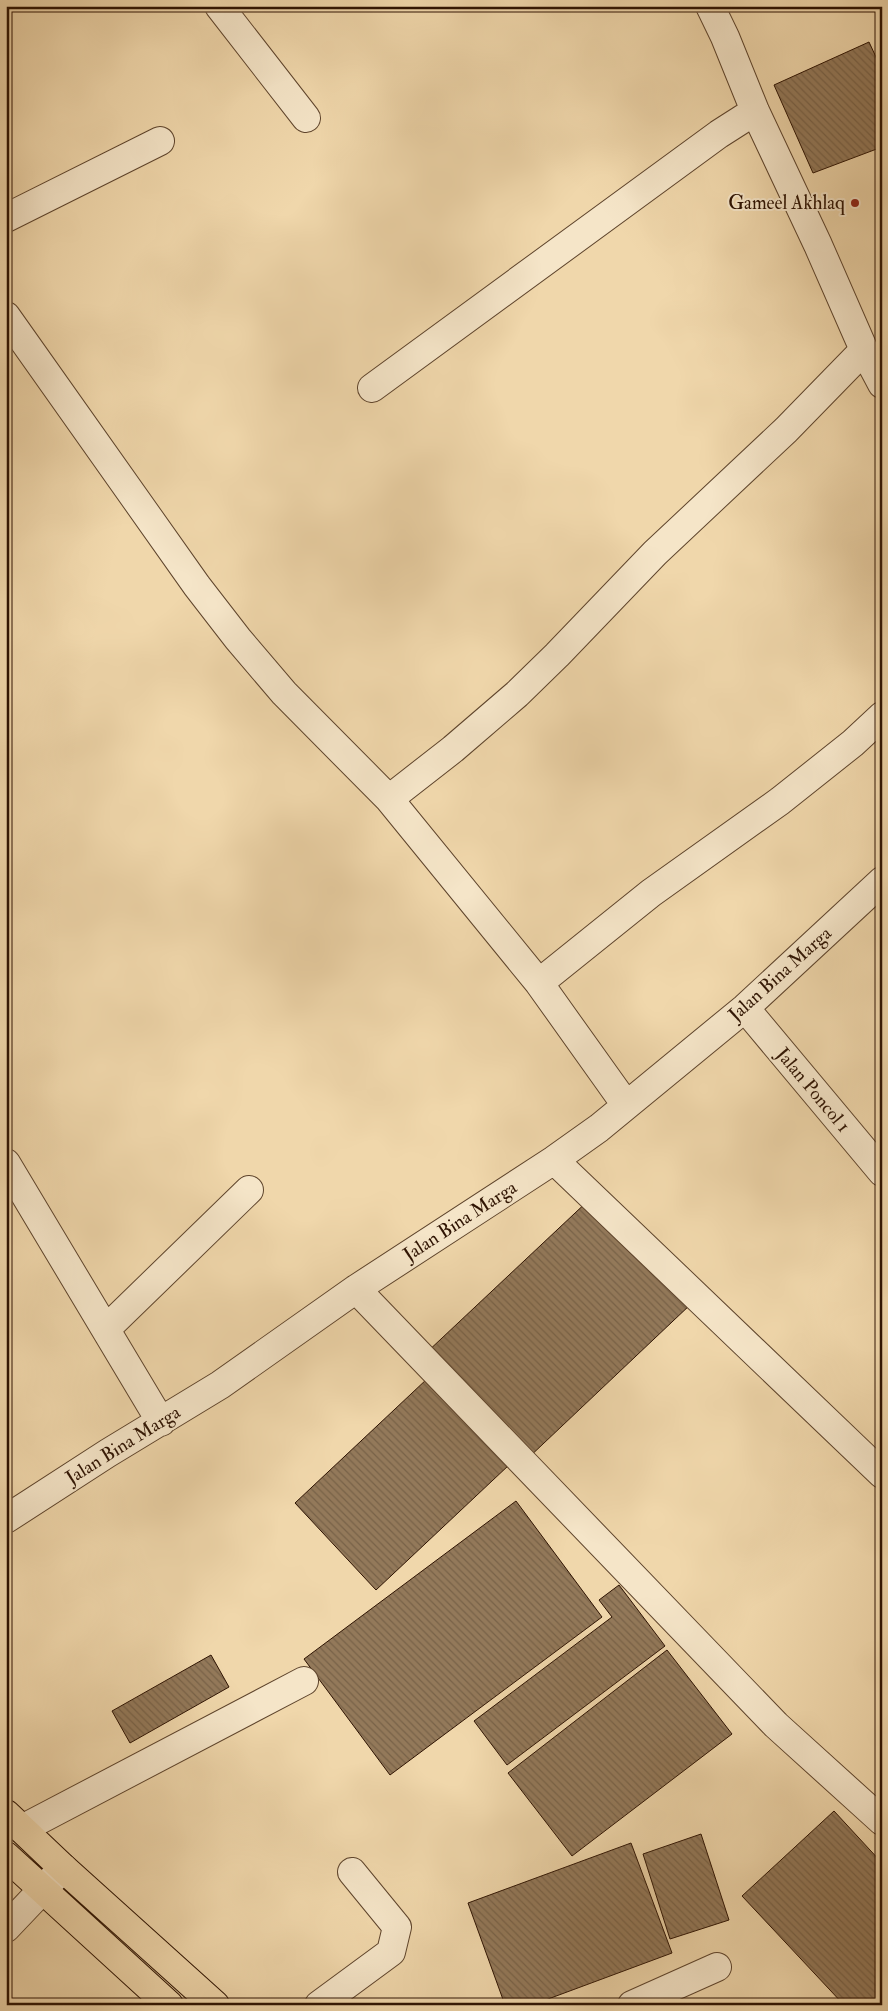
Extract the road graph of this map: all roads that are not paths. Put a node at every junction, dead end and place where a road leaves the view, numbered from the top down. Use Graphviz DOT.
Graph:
graph roads {
  1 [pos="219,6"];
  2 [pos="710,6"];
  3 [pos="755,111"];
  4 [pos="306,118"];
  5 [pos="160,141"];
  6 [pos="6,218"];
  7 [pos="6,316"];
  8 [pos="864,350"];
  9 [pos="882,384"];
  10 [pos="372,388"];
  11 [pos="882,716"];
  12 [pos="389,799"];
  13 [pos="882,881"];
  14 [pos="539,983"];
  15 [pos="745,1008"];
  16 [pos="626,1105"];
  17 [pos="554,1160"];
  18 [pos="6,1163"];
  19 [pos="882,1172"];
  20 [pos="249,1190"];
  21 [pos="356,1289"];
  22 [pos="106,1329"];
  23 [pos="161,1422"];
  24 [pos="882,1474"];
  25 [pos="6,1518"];
  26 [pos="304,1681"];
  27 [pos="882,1821"];
  28 [pos="14,1822"];
  29 [pos="6,1856"];
  30 [pos="63,1868"];
  31 [pos="352,1872"];
  32 [pos="43,1889"];
  33 [pos="6,1928"];
  34 [pos="717,1966"];
  35 [pos="169,2005"];
  36 [pos="215,2005"];
  37 [pos="319,2005"];
  38 [pos="632,2005"];
  1 -- 4 [label="street"];
  2 -- 3 [label="street"];
  3 -- 8 [label="street"];
  3 -- 10 [label="street"];
  5 -- 6 [label="street"];
  7 -- 12 [label="street"];
  8 -- 9 [label="street"];
  8 -- 12 [label="street"];
  11 -- 14 [label="street"];
  12 -- 14 [label="street"];
  13 -- 15 [label="street, Jalan Bina Marga"];
  14 -- 16 [label="street"];
  15 -- 16 [label="street, Jalan Bina Marga"];
  15 -- 19 [label="street, Jalan Poncol 1"];
  16 -- 17 [label="street, Jalan Bina Marga"];
  17 -- 21 [label="street, Jalan Bina Marga"];
  17 -- 24 [label="street"];
  18 -- 22 [label="street"];
  20 -- 22 [label="street"];
  21 -- 23 [label="street, Jalan Bina Marga"];
  21 -- 27 [label="street"];
  22 -- 23 [label="street"];
  23 -- 25 [label="street, Jalan Bina Marga"];
  26 -- 28 [label="street"];
  28 -- 30 [label="main road"];
  29 -- 32 [label="main road"];
  30 -- 32 [label="street"];
  30 -- 36 [label="main road"];
  31 -- 37 [label="street"];
  32 -- 33 [label="street"];
  32 -- 35 [label="main road"];
  34 -- 38 [label="street"];
}
